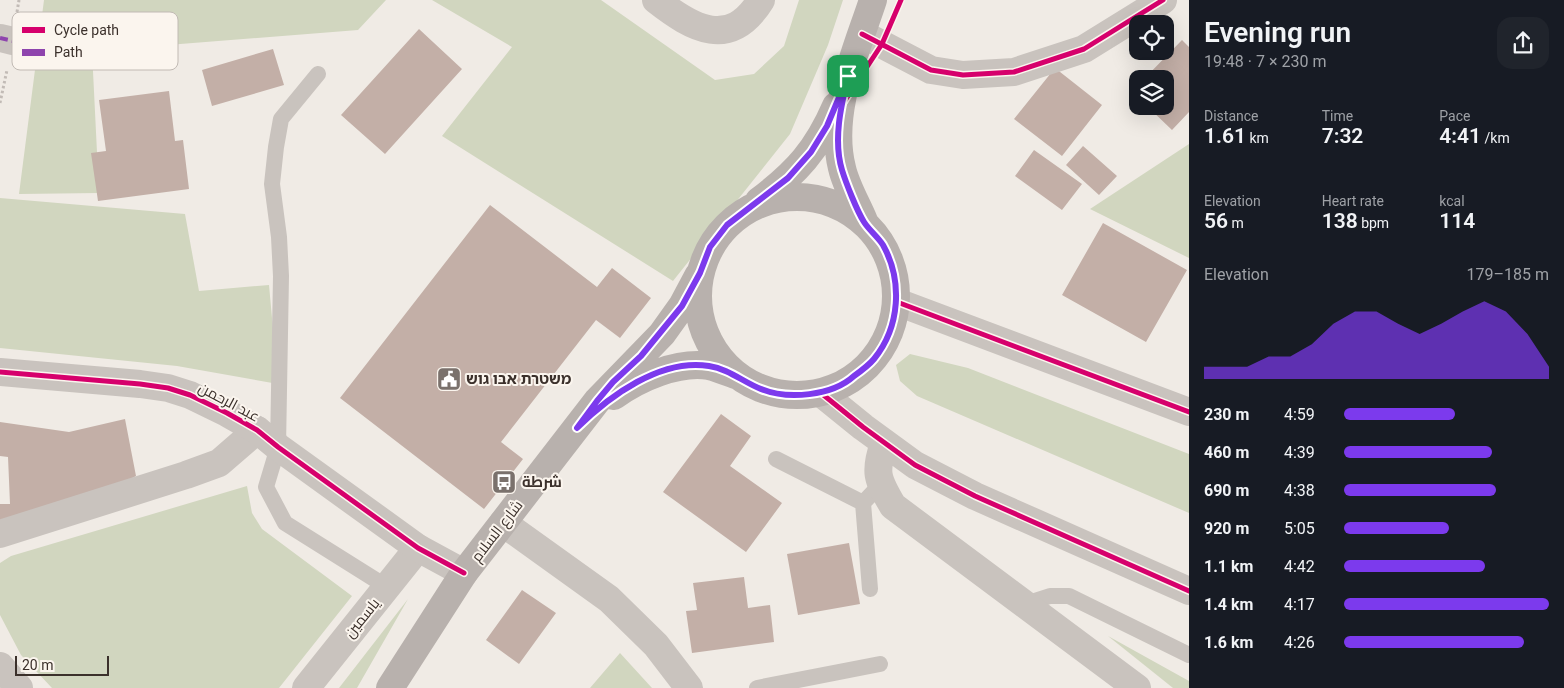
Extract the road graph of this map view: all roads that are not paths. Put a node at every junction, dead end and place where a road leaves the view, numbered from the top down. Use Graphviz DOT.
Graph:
graph roads {
  1 [pos="656,0"];
  2 [pos="761,0"];
  3 [pos="873,0"];
  4 [pos="1163,0"];
  5 [pos="862,34"];
  6 [pos="318,74"];
  7 [pos="848,76"];
  8 [pos="750,208"];
  9 [pos="864,222"];
  10 [pos="700,273"];
  11 [pos="896,302"];
  12 [pos="0,372"];
  13 [pos="736,374"];
  14 [pos="821,392"];
  15 [pos="1189,412"];
  16 [pos="577,428"];
  17 [pos="268,439"];
  18 [pos="884,443"];
  19 [pos="776,459"];
  20 [pos="871,494"];
  21 [pos="502,524"];
  22 [pos="0,534"];
  23 [pos="418,548"];
  24 [pos="464,573"];
  25 [pos="387,587"];
  26 [pos="870,589"];
  27 [pos="1189,591"];
  28 [pos="1025,604"];
  29 [pos="1189,655"];
  30 [pos="880,664"];
  31 [pos="0,666"];
  32 [pos="19,688"];
  33 [pos="306,688"];
  34 [pos="390,688"];
  35 [pos="689,688"];
  36 [pos="757,688"];
  37 [pos="1137,688"];
  1 -- 2 [label="street"];
  3 -- 5 [label="main road"];
  4 -- 5 [label="street"];
  5 -- 7 [label="main road"];
  6 -- 17 [label="lane"];
  7 -- 8 [label="main road"];
  7 -- 9 [label="main road"];
  8 -- 9 [label="main road"];
  8 -- 10 [label="main road"];
  9 -- 11 [label="main road"];
  10 -- 13 [label="main road"];
  10 -- 16 [label="main road, شارع السلام"];
  11 -- 14 [label="main road"];
  11 -- 15 [label="street"];
  12 -- 17 [label="street, عبد الرحمن"];
  13 -- 14 [label="main road"];
  13 -- 16 [label="main road, شارع السلام"];
  14 -- 18 [label="street"];
  16 -- 21 [label="main road, شارع السلام"];
  17 -- 22 [label="street"];
  17 -- 23 [label="street, عبد الرحمن"];
  17 -- 25 [label="lane"];
  18 -- 20 [label="street"];
  18 -- 27 [label="street"];
  19 -- 20 [label="lane"];
  20 -- 26 [label="lane"];
  20 -- 28 [label="street"];
  21 -- 24 [label="main road, شارع السلام"];
  21 -- 35 [label="street"];
  23 -- 24 [label="street, عبد الرحمن"];
  23 -- 25 [label="street, ياسمين"];
  24 -- 34 [label="main road, شارع السلام"];
  25 -- 33 [label="street, ياسمين"];
  28 -- 29 [label="lane"];
  28 -- 37 [label="street"];
  30 -- 36 [label="lane"];
  31 -- 32 [label="street"];
}
